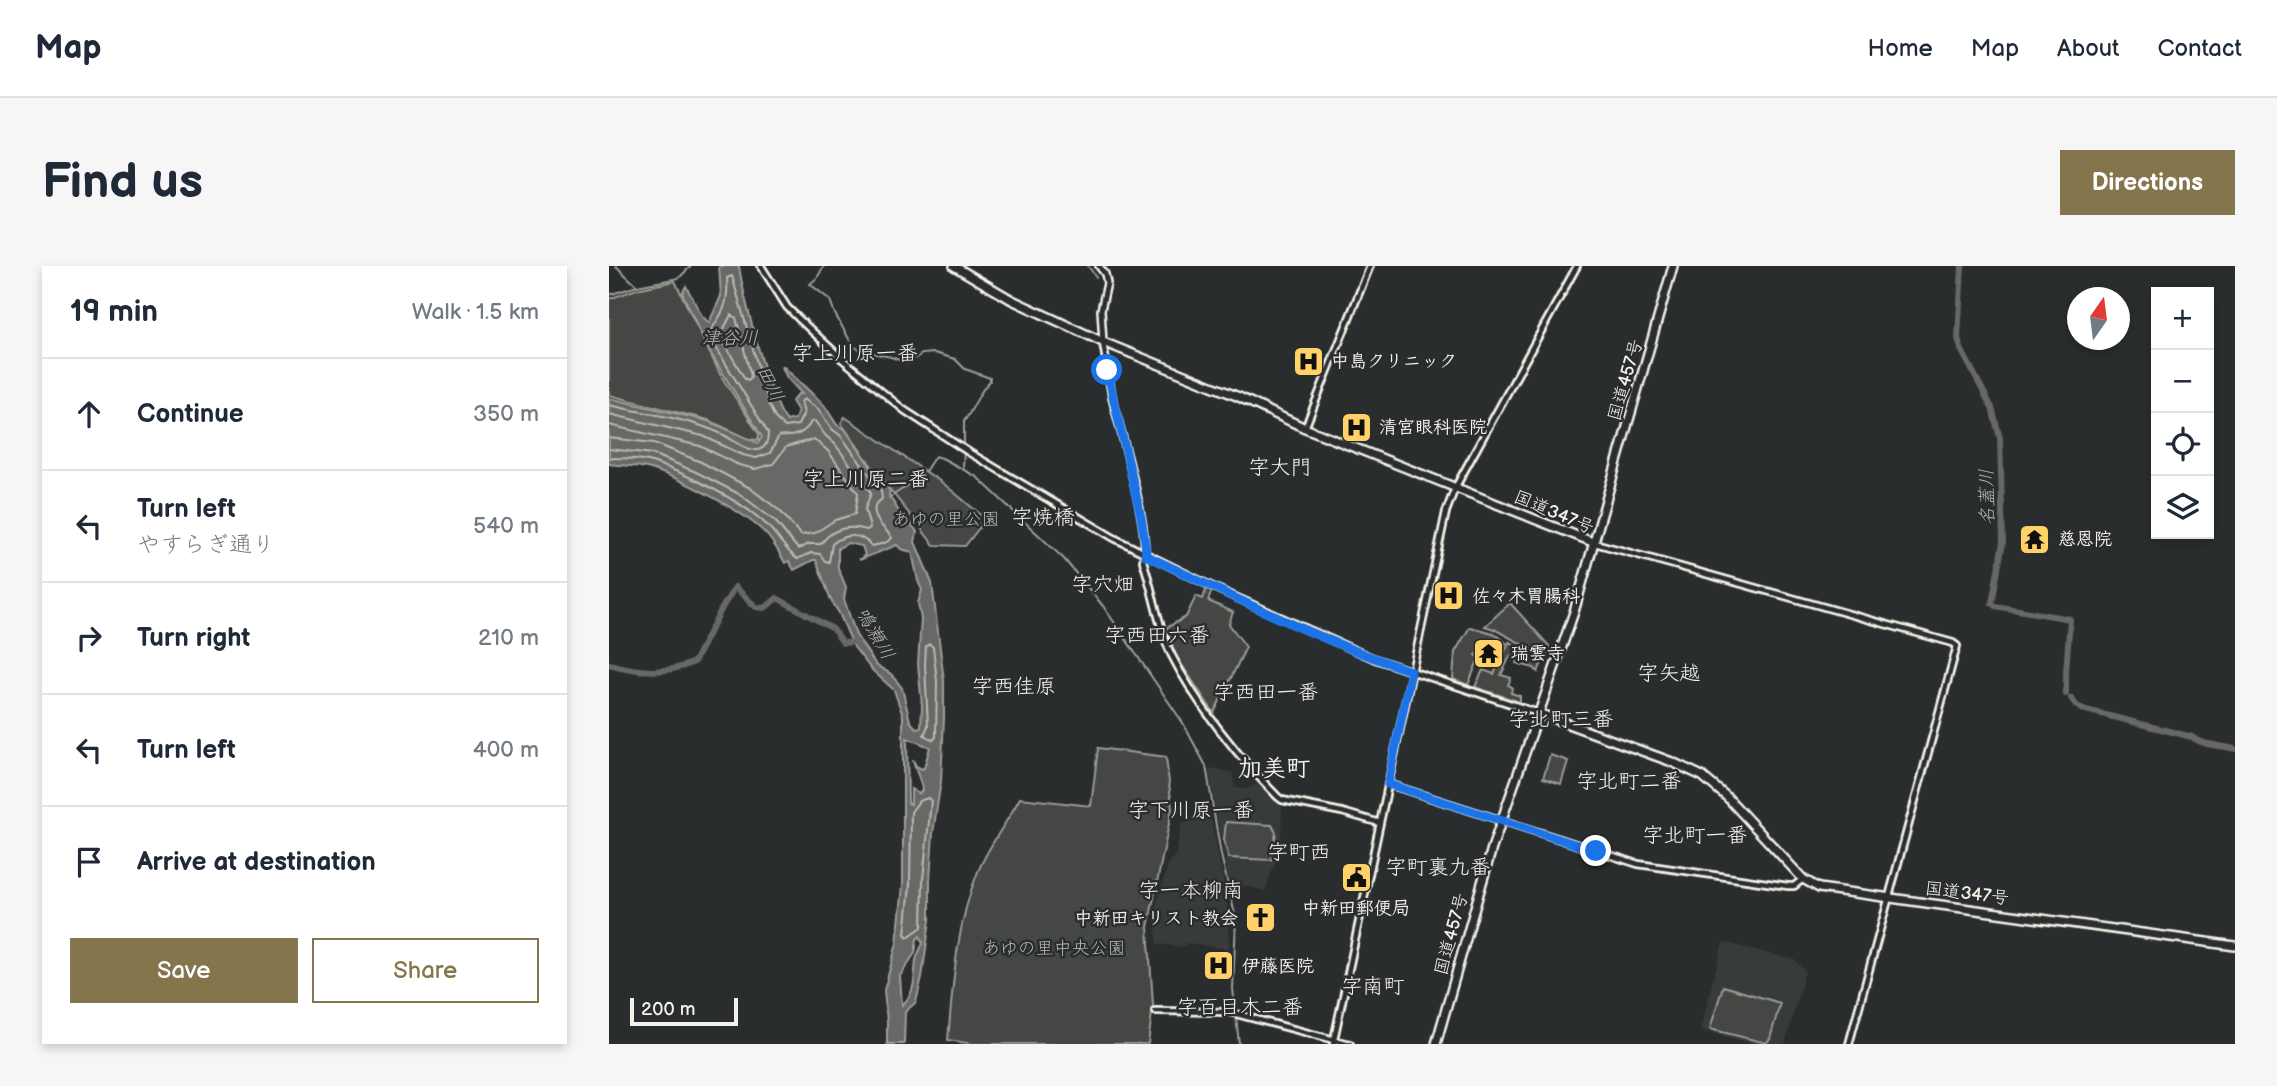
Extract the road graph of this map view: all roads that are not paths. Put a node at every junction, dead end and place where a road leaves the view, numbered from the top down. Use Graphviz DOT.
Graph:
graph roads {
  1 [pos="761,266"];
  2 [pos="954,266"];
  3 [pos="1099,266"];
  4 [pos="1370,266"];
  5 [pos="1577,266"];
  6 [pos="1673,266"];
  7 [pos="1103,342"];
  8 [pos="1305,428"];
  9 [pos="1455,488"];
  10 [pos="1595,542"];
  11 [pos="1145,555"];
  12 [pos="1411,671"];
  13 [pos="1538,713"];
  14 [pos="1388,784"];
  15 [pos="1501,820"];
  16 [pos="1380,823"];
  17 [pos="1803,879"];
  18 [pos="1887,900"];
  19 [pos="2235,946"];
  20 [pos="1155,1012"];
  21 [pos="1333,1042"];
  22 [pos="1350,1044"];
  23 [pos="1436,1044"];
  24 [pos="1849,1044"];
  1 -- 11 [label="street"];
  2 -- 7 [label="highway, 国道347号"];
  3 -- 7 [label="main road"];
  4 -- 8 [label="street"];
  5 -- 9 [label="street"];
  6 -- 10 [label="highway, 国道457号"];
  7 -- 8 [label="highway, 国道347号"];
  7 -- 11 [label="street"];
  8 -- 9 [label="highway, 国道347号"];
  9 -- 10 [label="highway, 国道347号"];
  9 -- 12 [label="street"];
  10 -- 13 [label="highway, 国道347号"];
  10 -- 18 [label="street"];
  11 -- 12 [label="street"];
  11 -- 16 [label="street"];
  12 -- 13 [label="street"];
  12 -- 14 [label="street"];
  13 -- 15 [label="highway, 国道457号"];
  13 -- 17 [label="highway, 国道347号"];
  14 -- 15 [label="street"];
  14 -- 16 [label="street"];
  15 -- 17 [label="street"];
  15 -- 23 [label="highway, 国道457号"];
  16 -- 21 [label="street"];
  17 -- 18 [label="highway, 国道347号"];
  18 -- 19 [label="highway, 国道347号"];
  18 -- 24 [label="street"];
  20 -- 21 [label="street"];
  21 -- 22 [label="street"];
}
